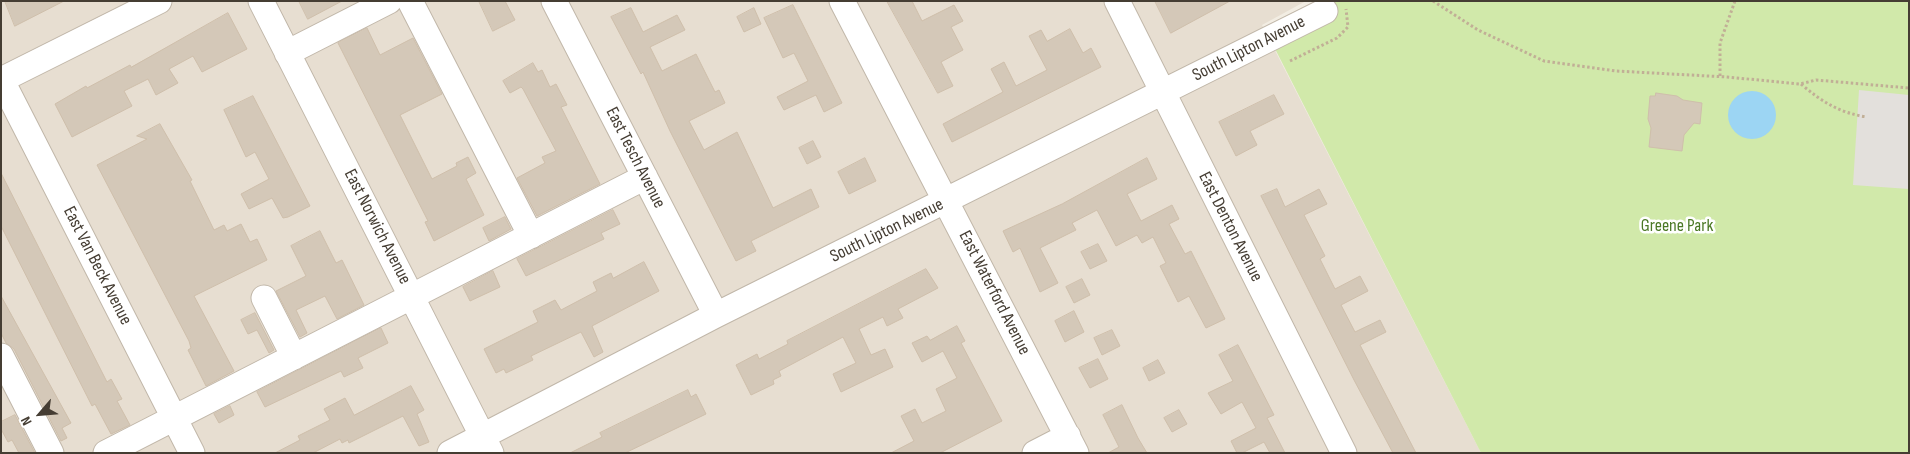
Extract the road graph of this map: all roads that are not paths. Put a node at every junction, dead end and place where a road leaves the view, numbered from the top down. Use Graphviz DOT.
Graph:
graph roads {
  1 [pos="158,1"];
  2 [pos="261,1"];
  3 [pos="389,1"];
  4 [pos="410,1"];
  5 [pos="554,1"];
  6 [pos="842,1"];
  7 [pos="1117,1"];
  8 [pos="1335,9"];
  9 [pos="287,53"];
  10 [pos="2,80"];
  11 [pos="1163,94"];
  12 [pos="645,177"];
  13 [pos="946,202"];
  14 [pos="531,236"];
  15 [pos="413,297"];
  16 [pos="264,298"];
  17 [pos="716,315"];
  18 [pos="1,356"];
  19 [pos="294,357"];
  20 [pos="174,417"];
  21 [pos="1072,444"];
  22 [pos="487,445"];
  23 [pos="51,453"];
  24 [pos="106,453"];
  25 [pos="192,453"];
  26 [pos="450,453"];
  27 [pos="1035,453"];
  28 [pos="1344,453"];
  1 -- 10 [label="street"];
  2 -- 9 [label="street, East Norwich Avenue"];
  3 -- 9 [label="street"];
  4 -- 14 [label="street"];
  5 -- 12 [label="street, East Tesch Avenue"];
  6 -- 13 [label="street, East Waterford Avenue"];
  7 -- 11 [label="street, East Denton Avenue"];
  8 -- 11 [label="street, South Lipton Avenue"];
  9 -- 15 [label="street, East Norwich Avenue"];
  10 -- 20 [label="street, East Van Beck Avenue"];
  11 -- 13 [label="street, South Lipton Avenue"];
  11 -- 28 [label="street, East Denton Avenue"];
  12 -- 14 [label="street"];
  12 -- 17 [label="street, East Tesch Avenue"];
  13 -- 17 [label="street, South Lipton Avenue"];
  13 -- 21 [label="street, East Waterford Avenue"];
  14 -- 15 [label="street"];
  15 -- 19 [label="street"];
  15 -- 22 [label="street, East Norwich Avenue"];
  16 -- 19 [label="street"];
  17 -- 22 [label="street, South Lipton Avenue"];
  18 -- 23 [label="street"];
  19 -- 20 [label="street"];
  20 -- 24 [label="street"];
  20 -- 25 [label="street, East Van Beck Avenue"];
  21 -- 27 [label="street"];
  22 -- 26 [label="street, South Lipton Avenue"];
}
